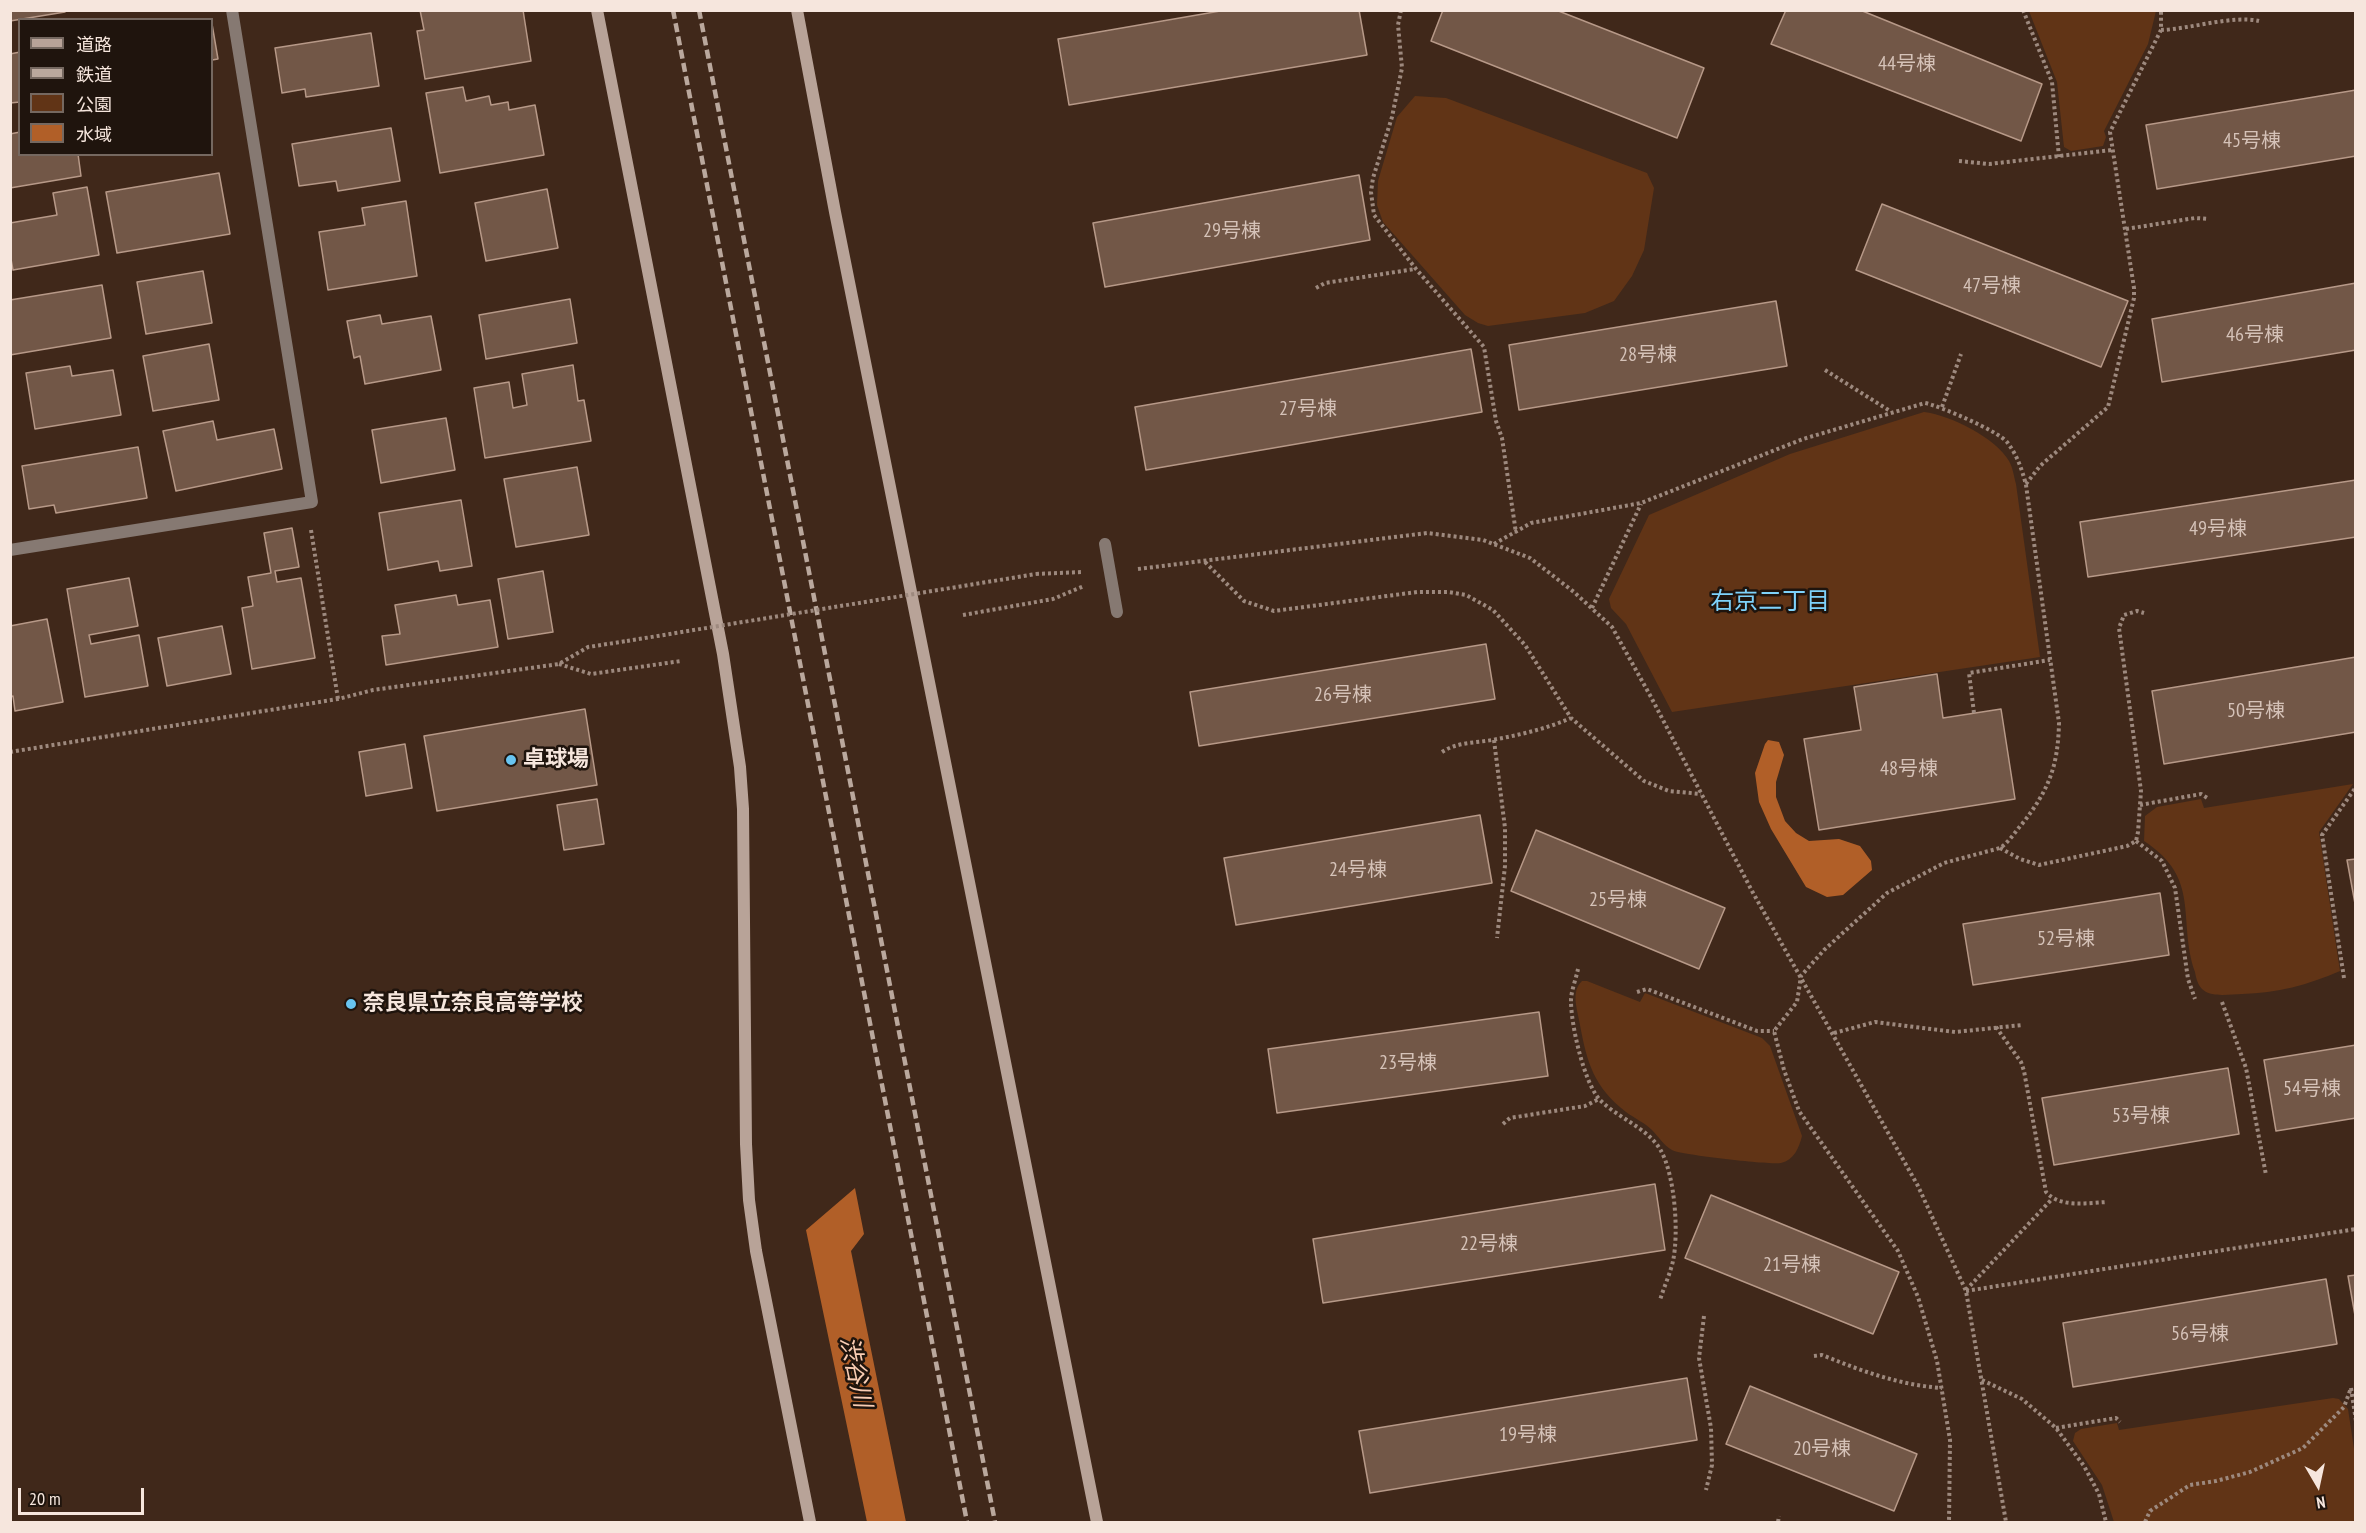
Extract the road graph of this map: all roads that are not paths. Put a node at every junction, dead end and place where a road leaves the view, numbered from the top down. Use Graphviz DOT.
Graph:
graph roads {
  1 [pos="232,10"];
  2 [pos="597,10"];
  3 [pos="797,10"];
  4 [pos="1105,544"];
  5 [pos="10,550"];
  6 [pos="1117,612"];
  7 [pos="810,1522"];
  8 [pos="1097,1522"];
  1 -- 5 [label="street"];
  2 -- 7 [label="street"];
  3 -- 8 [label="street"];
  4 -- 6 [label="street, bridge"];
}
